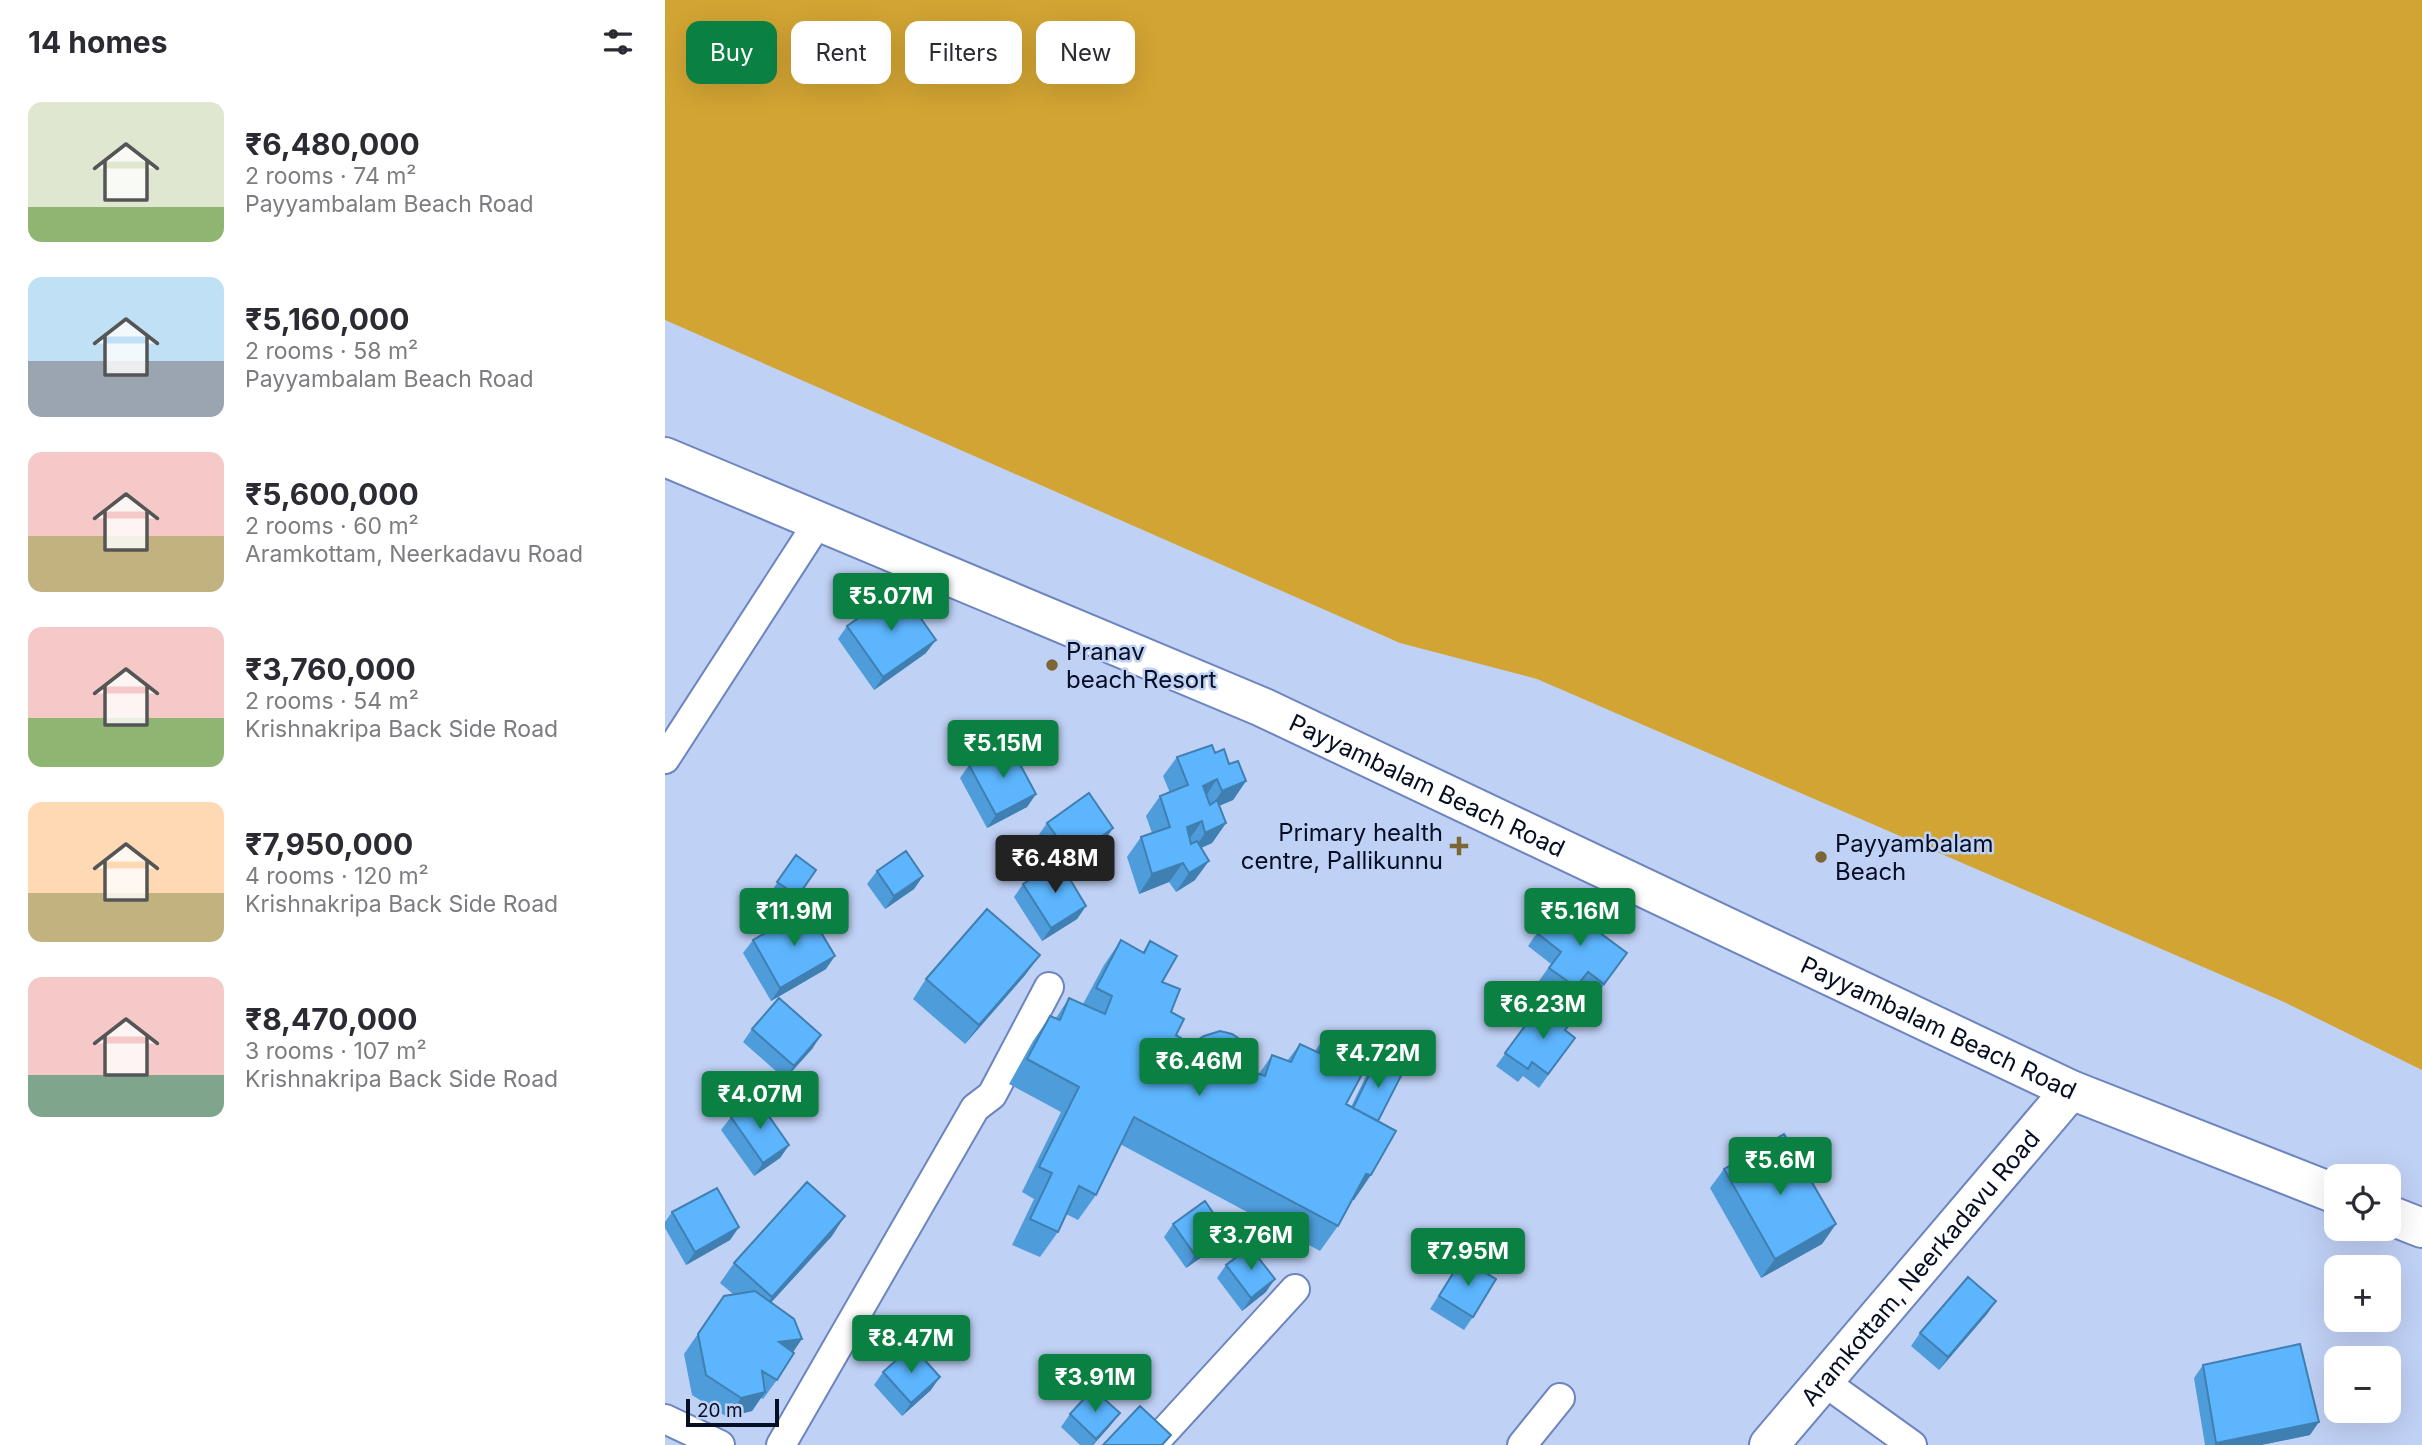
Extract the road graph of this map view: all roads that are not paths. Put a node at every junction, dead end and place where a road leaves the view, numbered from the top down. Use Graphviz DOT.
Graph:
graph roads {
  1 [pos="665,457"];
  2 [pos="819,521"];
  3 [pos="665,759"];
  4 [pos="1049,987"];
  5 [pos="2071,1090"];
  6 [pos="2324,1189"];
  7 [pos="2401,1220"];
  8 [pos="2422,1228"];
  9 [pos="1295,1289"];
  10 [pos="1823,1381"];
  11 [pos="1560,1398"];
  12 [pos="665,1419"];
  13 [pos="720,1445"];
  14 [pos="781,1445"];
  15 [pos="1152,1445"];
  16 [pos="1522,1445"];
  17 [pos="1769,1445"];
  18 [pos="1912,1445"];
  1 -- 2 [label="main road, Payyambalam Beach Road"];
  2 -- 3 [label="street"];
  2 -- 5 [label="main road, Payyambalam Beach Road"];
  4 -- 14 [label="street"];
  5 -- 6 [label="main road, Payyambalam Beach Road"];
  5 -- 10 [label="main road, Aramkottam, Neerkadavu Road"];
  7 -- 8 [label="main road"];
  9 -- 15 [label="street"];
  10 -- 17 [label="main road, Aramkottam, Neerkadavu Road"];
  10 -- 18 [label="street"];
  11 -- 16 [label="street"];
  12 -- 13 [label="street"];
}
